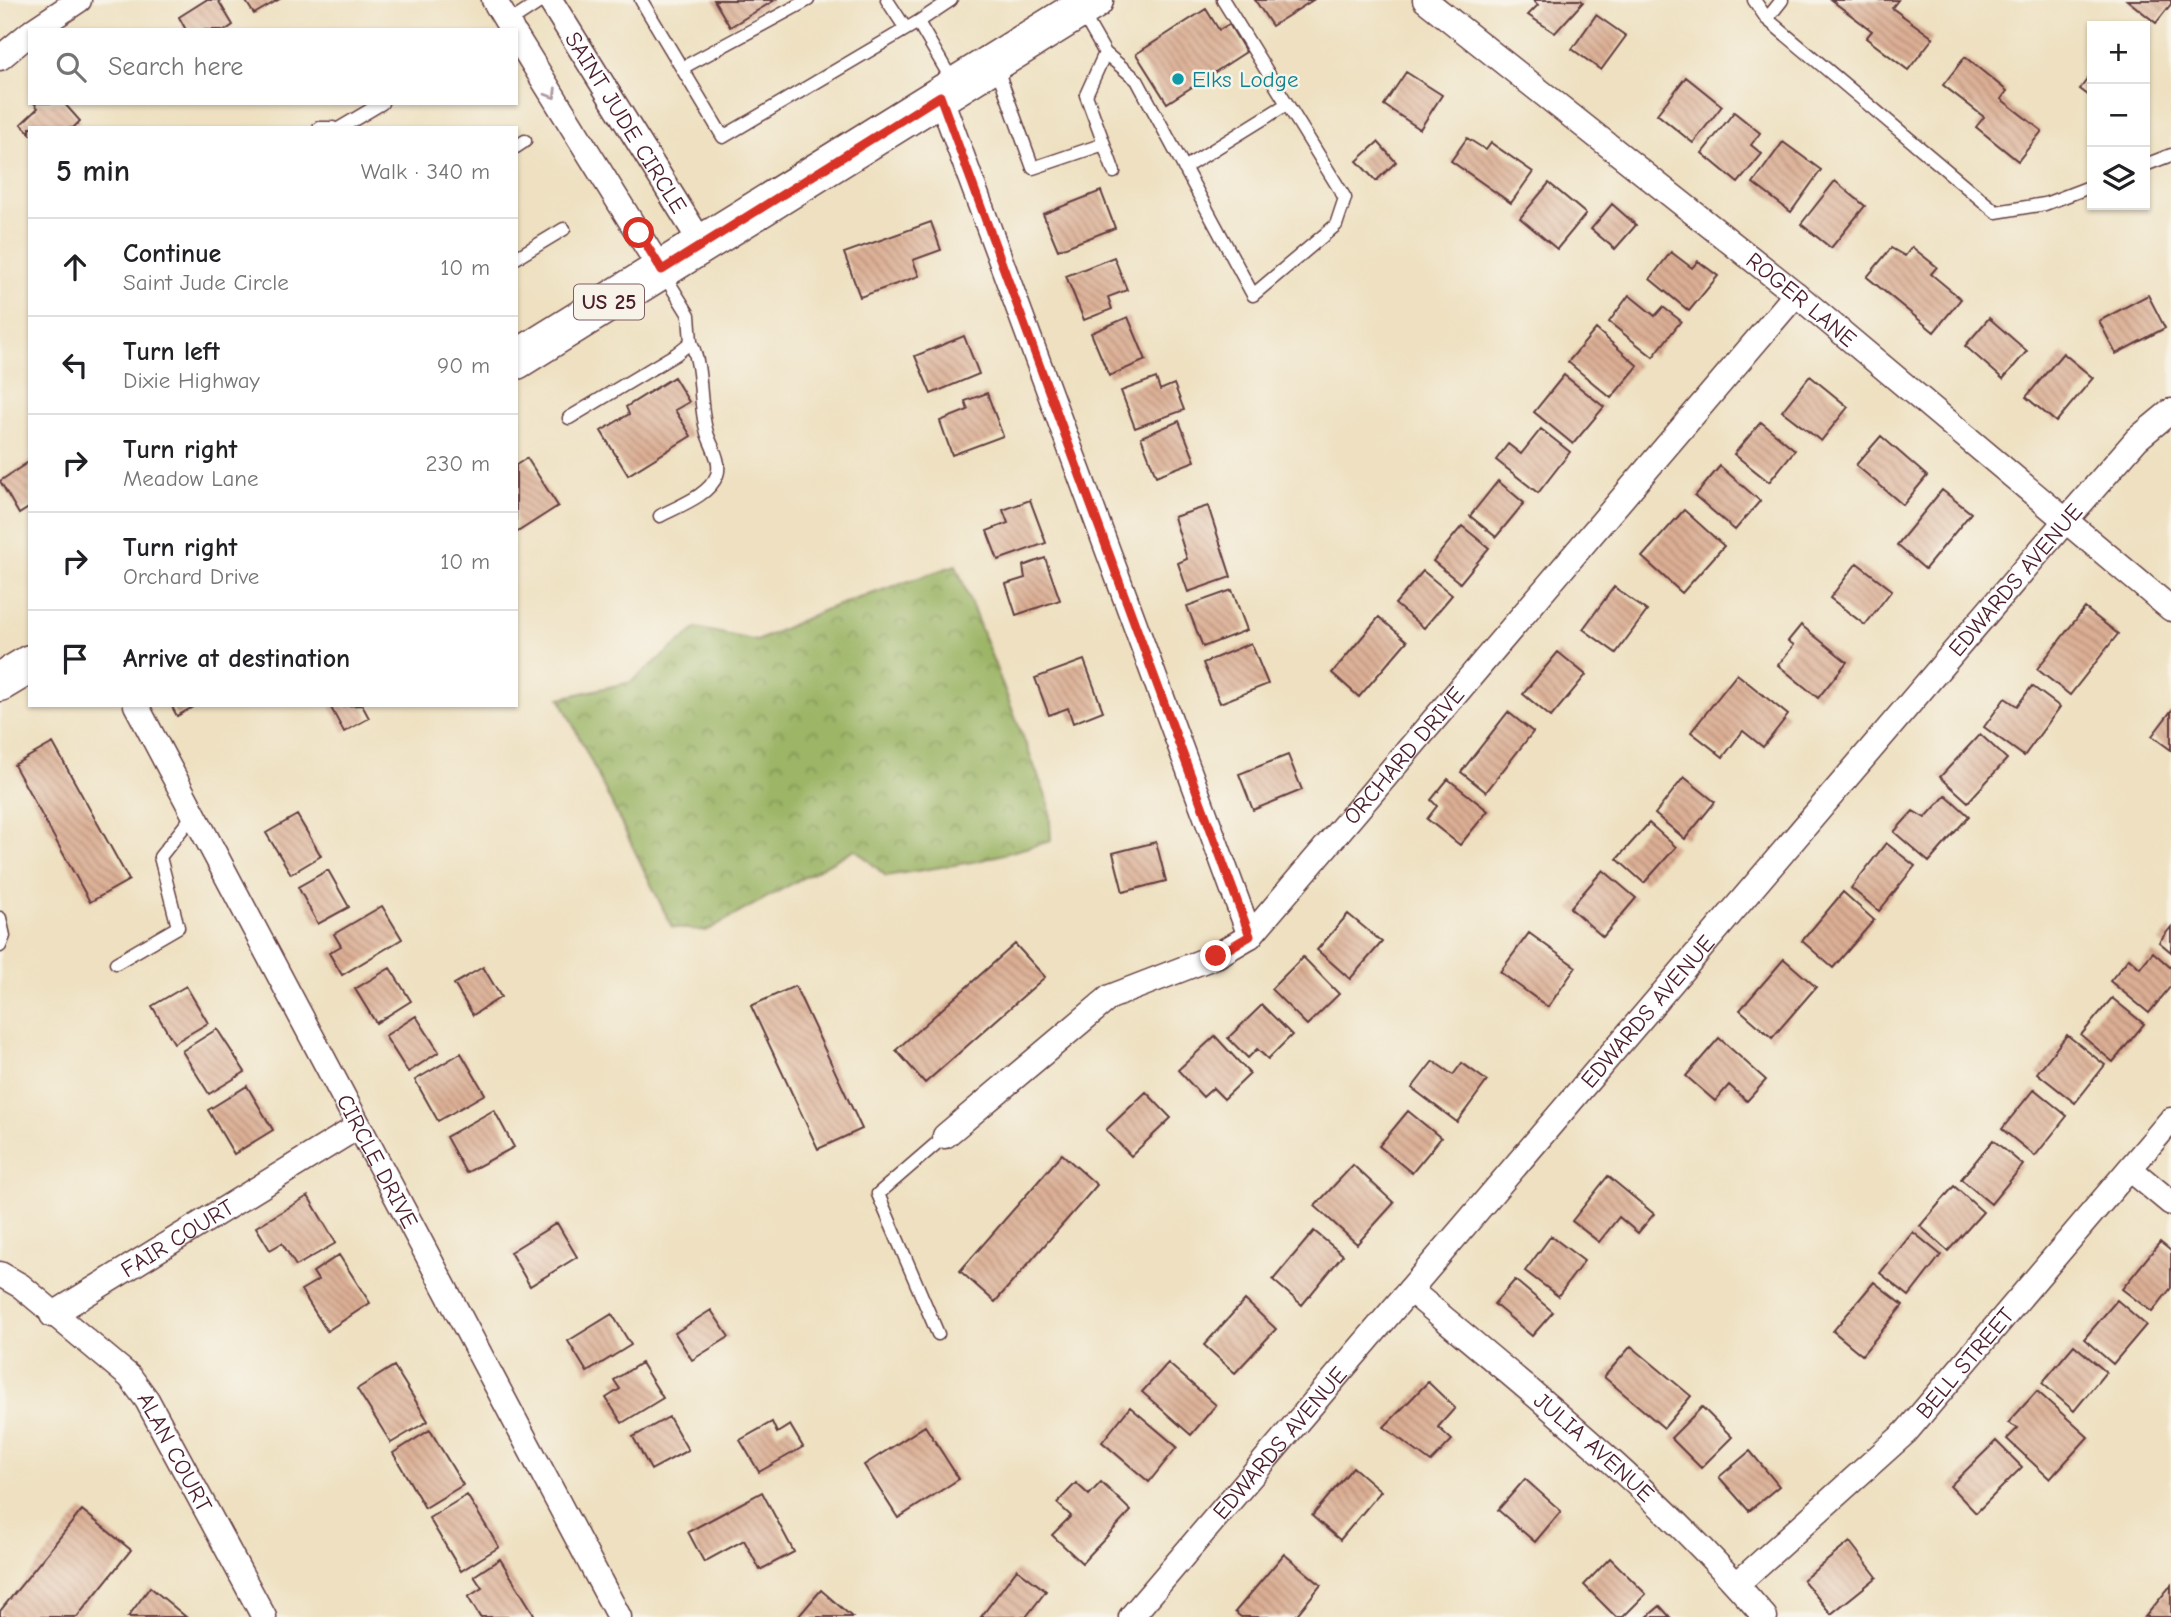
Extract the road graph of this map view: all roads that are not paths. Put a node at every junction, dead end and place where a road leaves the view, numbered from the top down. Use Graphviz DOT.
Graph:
graph roads {
  1 [pos="79,0"];
  2 [pos="494,0"];
  3 [pos="542,0"];
  4 [pos="550,0"];
  5 [pos="641,0"];
  6 [pos="808,0"];
  7 [pos="887,0"];
  8 [pos="951,0"];
  9 [pos="1223,0"];
  10 [pos="1424,0"];
  11 [pos="1755,0"];
  12 [pos="1782,0"];
  13 [pos="1087,4"];
  14 [pos="45,8"];
  15 [pos="1766,19"];
  16 [pos="918,22"];
  17 [pos="35,28"];
  18 [pos="511,28"];
  19 [pos="514,28"];
  20 [pos="906,29"];
  21 [pos="28,35"];
  22 [pos="518,40"];
  23 [pos="1105,53"];
  24 [pos="0,58"];
  25 [pos="995,62"];
  26 [pos="682,68"];
  27 [pos="948,91"];
  28 [pos="1287,104"];
  29 [pos="379,105"];
  30 [pos="343,126"];
  31 [pos="1104,144"];
  32 [pos="2171,155"];
  33 [pos="2150,163"];
  34 [pos="1184,168"];
  35 [pos="1114,173"];
  36 [pos="2087,188"];
  37 [pos="564,229"];
  38 [pos="702,244"];
  39 [pos="518,257"];
  40 [pos="662,270"];
  41 [pos="1796,294"];
  42 [pos="691,342"];
  43 [pos="518,359"];
  44 [pos="2171,411"];
  45 [pos="569,418"];
  46 [pos="660,516"];
  47 [pos="2067,519"];
  48 [pos="2171,609"];
  49 [pos="28,665"];
  50 [pos="0,682"];
  51 [pos="137,707"];
  52 [pos="194,814"];
  53 [pos="0,918"];
  54 [pos="1250,936"];
  55 [pos="0,946"];
  56 [pos="116,963"];
  57 [pos="2171,1120"];
  58 [pos="359,1126"];
  59 [pos="945,1136"];
  60 [pos="2130,1169"];
  61 [pos="2171,1203"];
  62 [pos="0,1274"];
  63 [pos="1410,1290"];
  64 [pos="52,1315"];
  65 [pos="938,1334"];
  66 [pos="1737,1584"];
  67 [pos="1145,1612"];
  68 [pos="264,1617"];
  69 [pos="619,1617"];
  70 [pos="1765,1617"];
  1 -- 14 [label="street"];
  2 -- 18 [label="street, SAINT JUDE CIRCLE"];
  3 -- 19 [label="lane"];
  4 -- 38 [label="street, SAINT JUDE CIRCLE"];
  5 -- 26 [label="lane"];
  6 -- 26 [label="lane"];
  7 -- 20 [label="lane"];
  8 -- 16 [label="lane"];
  9 -- 28 [label="lane"];
  10 -- 41 [label="street, ROGER LANE"];
  11 -- 15 [label="lane"];
  12 -- 15 [label="lane"];
  13 -- 23 [label="lane"];
  13 -- 25 [label="main road, US 25"];
  14 -- 17 [label="street"];
  15 -- 36 [label="lane"];
  16 -- 20 [label="lane"];
  16 -- 27 [label="lane"];
  20 -- 26 [label="lane"];
  21 -- 24 [label="street"];
  22 -- 40 [label="street, SAINT JUDE CIRCLE, one-way"];
  23 -- 31 [label="lane"];
  23 -- 34 [label="lane"];
  25 -- 27 [label="main road, US 25"];
  25 -- 31 [label="lane"];
  27 -- 38 [label="main road, US 25"];
  27 -- 54 [label="street"];
  28 -- 34 [label="lane"];
  28 -- 34 [label="lane"];
  29 -- 30 [label="lane"];
  31 -- 35 [label="lane"];
  32 -- 33 [label="lane"];
  37 -- 39 [label="lane"];
  38 -- 40 [label="main road, US 25"];
  40 -- 42 [label="lane"];
  40 -- 43 [label="main road, US 25"];
  41 -- 47 [label="street, ROGER LANE"];
  41 -- 54 [label="street, ORCHARD DRIVE"];
  42 -- 45 [label="lane"];
  42 -- 46 [label="lane"];
  44 -- 47 [label="street, EDWARDS AVENUE"];
  47 -- 48 [label="street, ROGER LANE"];
  47 -- 63 [label="street, EDWARDS AVENUE"];
  49 -- 50 [label="main road"];
  51 -- 52 [label="street, CIRCLE DRIVE"];
  52 -- 56 [label="lane"];
  52 -- 58 [label="street, CIRCLE DRIVE"];
  53 -- 55 [label="lane"];
  54 -- 59 [label="street, ORCHARD DRIVE"];
  57 -- 60 [label="street, BELL STREET"];
  58 -- 64 [label="street, FAIR COURT"];
  58 -- 69 [label="street, CIRCLE DRIVE"];
  59 -- 65 [label="lane"];
  60 -- 61 [label="street"];
  60 -- 66 [label="street, BELL STREET"];
  62 -- 64 [label="street"];
  63 -- 66 [label="street, JULIA AVENUE"];
  63 -- 67 [label="street, EDWARDS AVENUE"];
  64 -- 68 [label="street, ALAN COURT"];
  66 -- 70 [label="street, JULIA AVENUE"];
}
